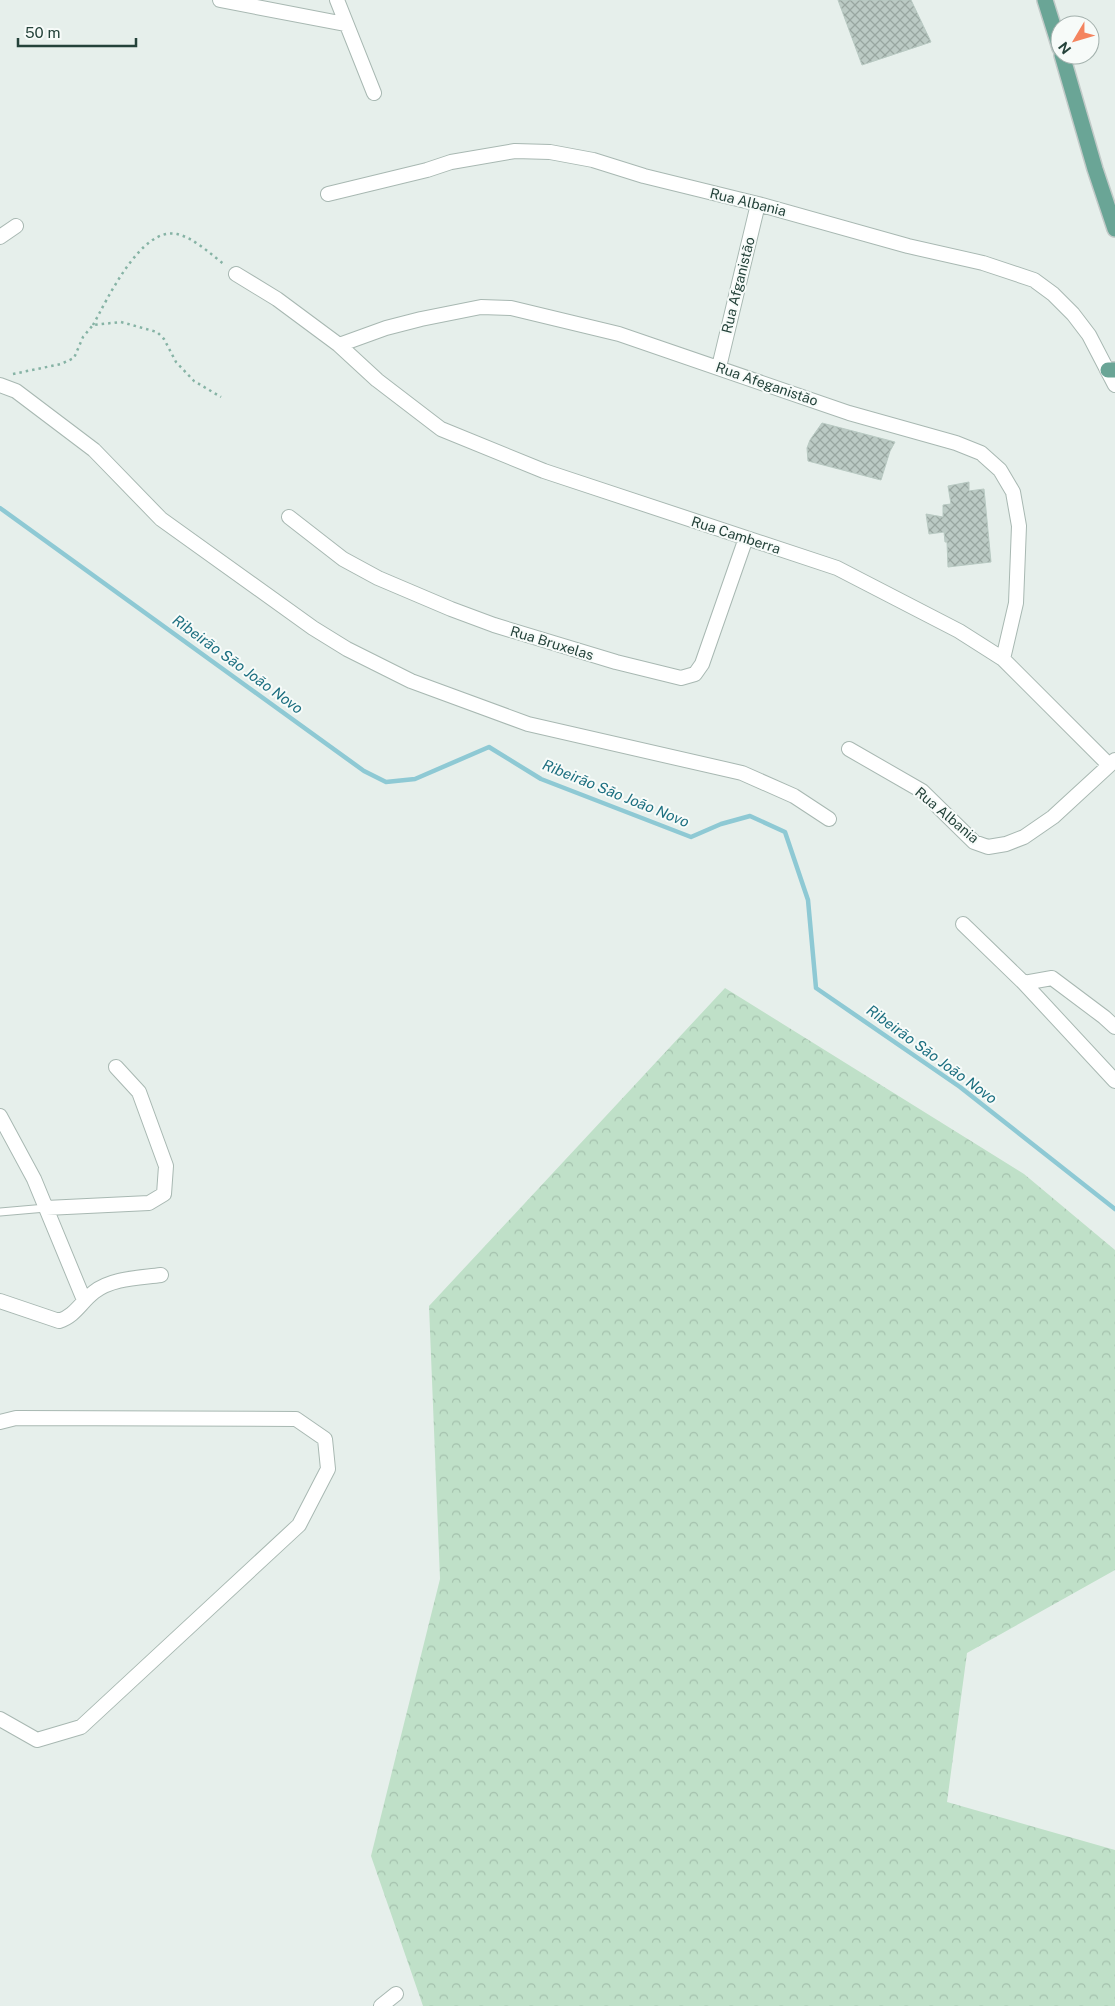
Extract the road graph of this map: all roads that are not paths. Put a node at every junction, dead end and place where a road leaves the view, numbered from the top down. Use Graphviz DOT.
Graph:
graph roads {
  1 [pos="220,0"];
  2 [pos="337,0"];
  3 [pos="1045,0"];
  4 [pos="1050,16"];
  5 [pos="345,24"];
  6 [pos="1065,65"];
  7 [pos="374,93"];
  8 [pos="328,194"];
  9 [pos="758,204"];
  10 [pos="16,226"];
  11 [pos="1115,229"];
  12 [pos="0,237"];
  13 [pos="236,274"];
  14 [pos="340,345"];
  15 [pos="719,367"];
  16 [pos="1112,370"];
  17 [pos="4,380"];
  18 [pos="1115,385"];
  19 [pos="289,517"];
  20 [pos="746,538"];
  21 [pos="1003,659"];
  22 [pos="849,749"];
  23 [pos="1112,762"];
  24 [pos="829,819"];
  25 [pos="963,924"];
  26 [pos="1024,983"];
  27 [pos="1115,1027"];
  28 [pos="116,1067"];
  29 [pos="1115,1081"];
  30 [pos="0,1116"];
  31 [pos="46,1208"];
  32 [pos="0,1212"];
  33 [pos="160,1275"];
  34 [pos="84,1300"];
  35 [pos="0,1301"];
  36 [pos="0,1422"];
  37 [pos="0,1719"];
  38 [pos="396,1994"];
  39 [pos="381,2006"];
  1 -- 5 [label="street"];
  2 -- 5 [label="street"];
  3 -- 4 [label="main road"];
  5 -- 7 [label="street"];
  6 -- 11 [label="main road"];
  8 -- 9 [label="street, Rua Albania"];
  9 -- 15 [label="street, Rua Afganistão"];
  9 -- 16 [label="street, Rua Albania"];
  10 -- 12 [label="street"];
  13 -- 14 [label="street, Rua Camberra"];
  14 -- 15 [label="street, Rua Afeganistão"];
  14 -- 20 [label="street, Rua Camberra"];
  15 -- 21 [label="street, Rua Afeganistão"];
  16 -- 18 [label="street, Rua Albania"];
  17 -- 24 [label="street"];
  19 -- 20 [label="street, Rua Bruxelas"];
  20 -- 21 [label="street, Rua Camberra"];
  21 -- 23 [label="street, Rua Camberra"];
  22 -- 23 [label="street, Rua Albania"];
  25 -- 26 [label="street"];
  26 -- 27 [label="street"];
  26 -- 29 [label="street"];
  28 -- 31 [label="street"];
  30 -- 31 [label="street"];
  31 -- 32 [label="lane"];
  31 -- 34 [label="street"];
  33 -- 34 [label="street"];
  34 -- 35 [label="street"];
  36 -- 37 [label="street"];
  38 -- 39 [label="street"];
}
